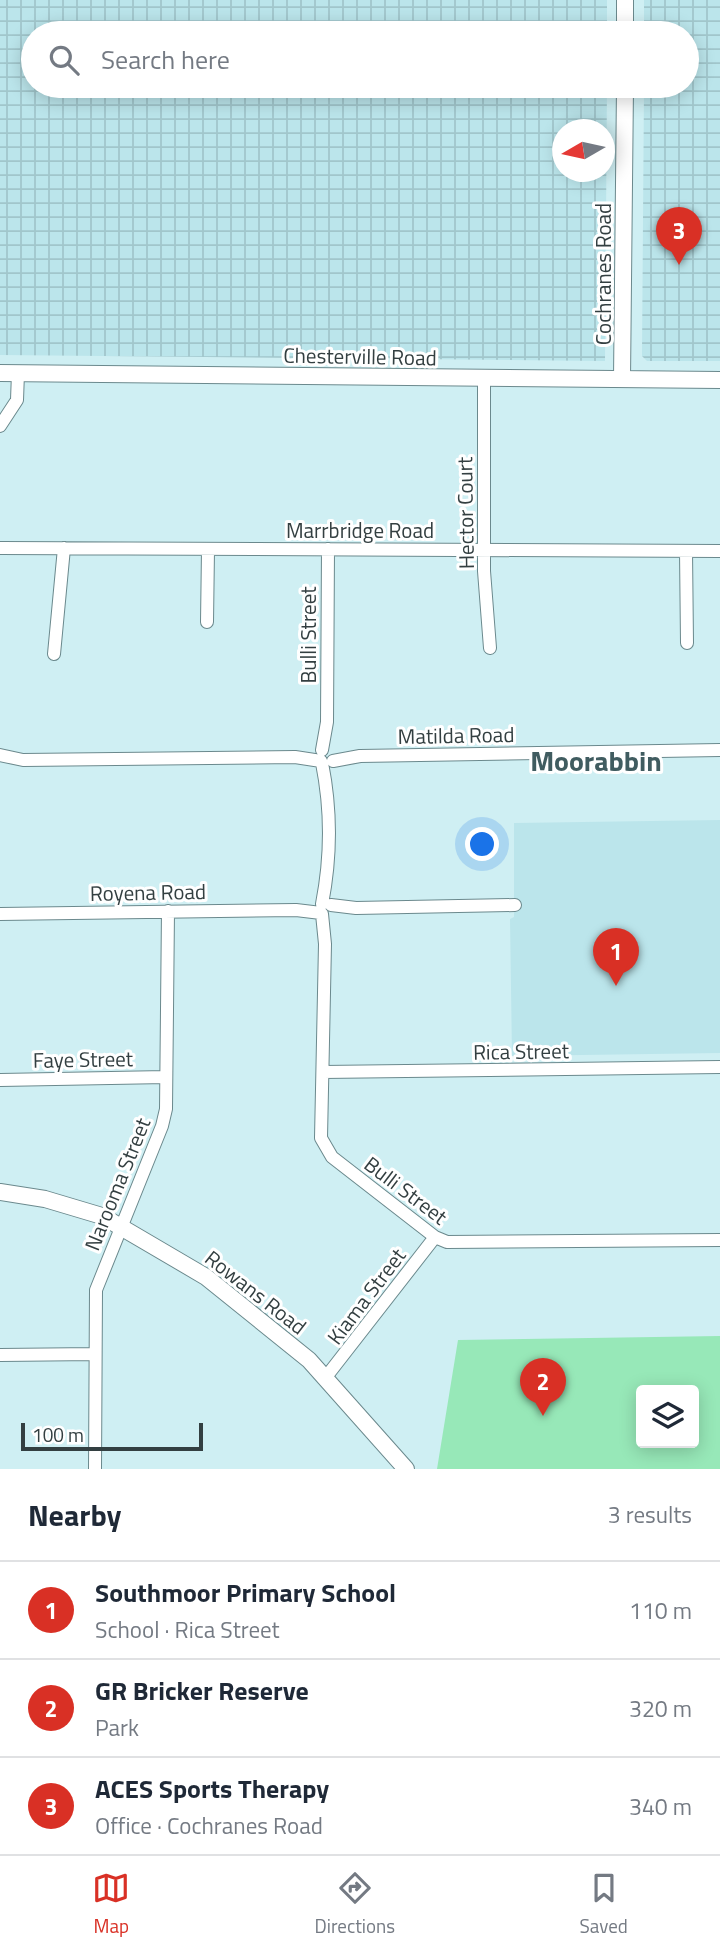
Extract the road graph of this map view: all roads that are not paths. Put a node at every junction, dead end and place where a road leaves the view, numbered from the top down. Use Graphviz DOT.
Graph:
graph roads {
  1 [pos="625,0"];
  2 [pos="625,21"];
  3 [pos="625,98"];
  4 [pos="0,373"];
  5 [pos="18,373"];
  6 [pos="484,378"];
  7 [pos="622,379"];
  8 [pos="720,380"];
  9 [pos="0,426"];
  10 [pos="0,548"];
  11 [pos="64,548"];
  12 [pos="328,549"];
  13 [pos="484,549"];
  14 [pos="208,550"];
  15 [pos="686,551"];
  16 [pos="720,551"];
  17 [pos="207,622"];
  18 [pos="687,643"];
  19 [pos="490,648"];
  20 [pos="54,654"];
  21 [pos="720,750"];
  22 [pos="0,755"];
  23 [pos="327,757"];
  24 [pos="515,905"];
  25 [pos="326,909"];
  26 [pos="168,911"];
  27 [pos="0,914"];
  28 [pos="720,1067"];
  29 [pos="323,1072"];
  30 [pos="166,1077"];
  31 [pos="0,1080"];
  32 [pos="0,1182"];
  33 [pos="0,1192"];
  34 [pos="45,1199"];
  35 [pos="120,1225"];
  36 [pos="435,1237"];
  37 [pos="720,1240"];
  38 [pos="95,1354"];
  39 [pos="0,1355"];
  40 [pos="326,1377"];
  41 [pos="96,1469"];
  42 [pos="406,1469"];
  1 -- 2 [label="street"];
  3 -- 7 [label="street, Cochranes Road"];
  4 -- 5 [label="street, Chesterville Road"];
  5 -- 6 [label="street, Chesterville Road"];
  5 -- 9 [label="street"];
  6 -- 7 [label="street, Chesterville Road"];
  6 -- 13 [label="street, Hector Court"];
  7 -- 8 [label="street, Chesterville Road"];
  10 -- 11 [label="street, Marrbridge Road"];
  11 -- 14 [label="street, Marrbridge Road"];
  11 -- 20 [label="street"];
  12 -- 13 [label="street, Marrbridge Road"];
  12 -- 14 [label="street, Marrbridge Road"];
  12 -- 23 [label="street, Bulli Street"];
  13 -- 15 [label="street, Marrbridge Road"];
  13 -- 19 [label="street, Hector Court"];
  14 -- 17 [label="street"];
  15 -- 16 [label="street, Marrbridge Road"];
  15 -- 18 [label="street"];
  21 -- 23 [label="street, Matilda Road"];
  22 -- 23 [label="street, Matilda Road"];
  23 -- 25 [label="street, Bulli Street"];
  24 -- 25 [label="street, Royena Road"];
  25 -- 26 [label="street, Royena Road"];
  25 -- 29 [label="street, Bulli Street"];
  26 -- 27 [label="street, Royena Road"];
  26 -- 30 [label="street, Narooma Street"];
  28 -- 29 [label="street, Rica Street"];
  29 -- 36 [label="street, Bulli Street"];
  30 -- 31 [label="street, Faye Street"];
  30 -- 35 [label="street, Narooma Street"];
  32 -- 34 [label="street, Rowans Road"];
  33 -- 34 [label="street, Rowans Road"];
  34 -- 35 [label="street, Rowans Road"];
  35 -- 38 [label="street, Narooma Street"];
  35 -- 40 [label="street, Rowans Road"];
  36 -- 37 [label="street, Bulli Street"];
  36 -- 40 [label="street, Kiama Street"];
  38 -- 39 [label="street"];
  38 -- 41 [label="street, Narooma Street"];
  40 -- 42 [label="street, Rowans Road"];
}
